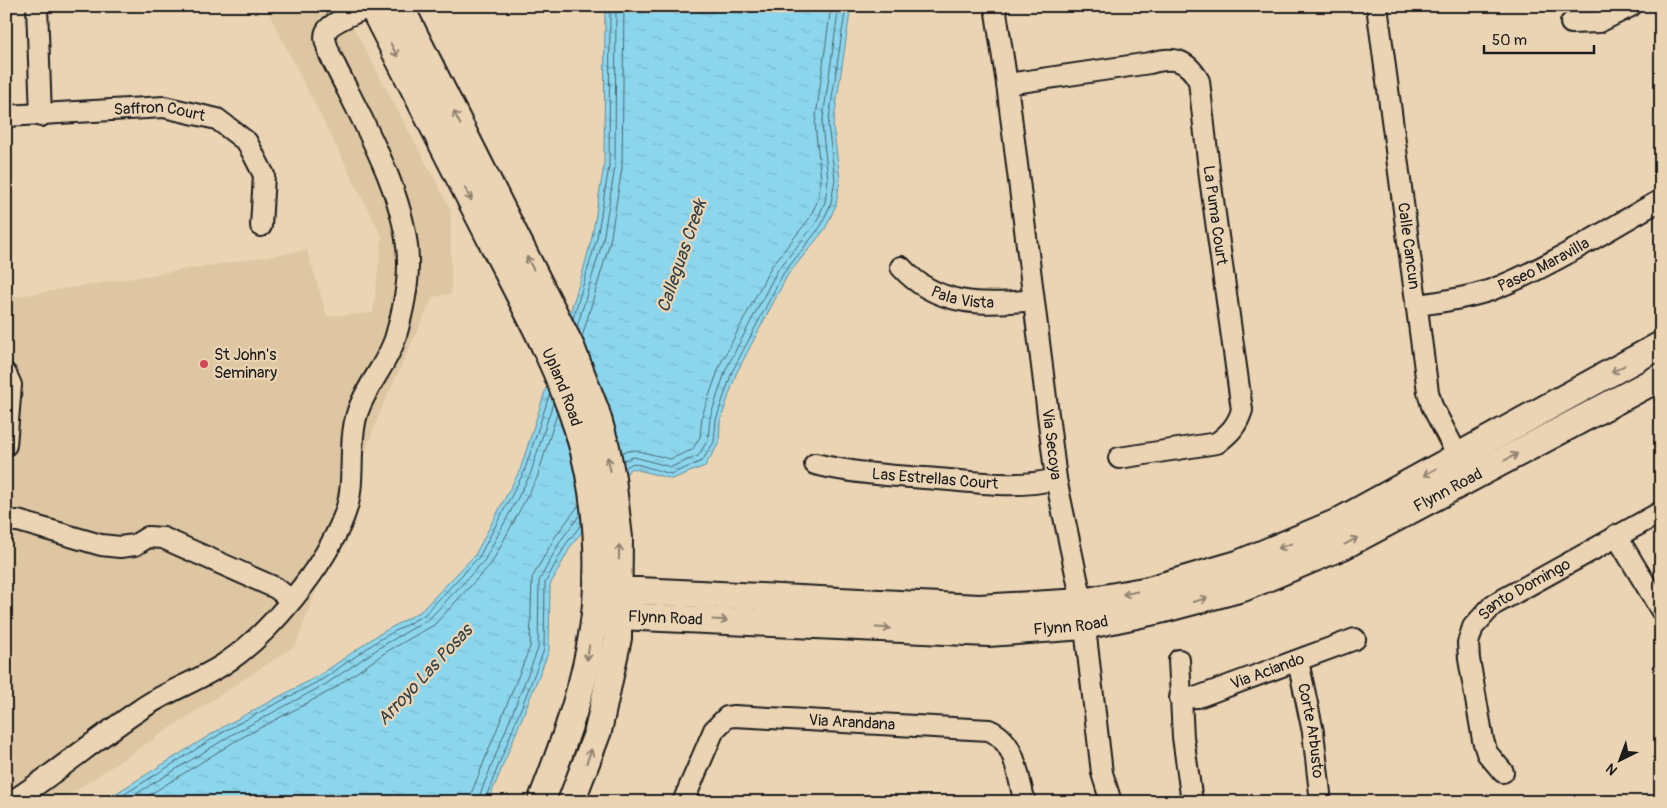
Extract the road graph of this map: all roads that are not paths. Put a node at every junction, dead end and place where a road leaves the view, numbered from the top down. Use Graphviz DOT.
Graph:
graph roads {
  1 [pos="37,6"];
  2 [pos="371,6"];
  3 [pos="400,6"];
  4 [pos="995,6"];
  5 [pos="1377,6"];
  6 [pos="1631,6"];
  7 [pos="1571,23"];
  8 [pos="1007,84"];
  9 [pos="6,116"];
  10 [pos="41,116"];
  11 [pos="1661,200"];
  12 [pos="261,226"];
  13 [pos="901,268"];
  14 [pos="1033,300"];
  15 [pos="1416,306"];
  16 [pos="1661,345"];
  17 [pos="6,374"];
  18 [pos="1661,378"];
  19 [pos="6,445"];
  20 [pos="1119,458"];
  21 [pos="815,464"];
  22 [pos="1464,468"];
  23 [pos="1056,479"];
  24 [pos="1661,512"];
  25 [pos="6,521"];
  26 [pos="1616,536"];
  27 [pos="291,600"];
  28 [pos="619,603"];
  29 [pos="596,605"];
  30 [pos="1661,610"];
  31 [pos="1083,614"];
  32 [pos="1355,639"];
  33 [pos="1179,660"];
  34 [pos="1298,661"];
  35 [pos="1180,698"];
  36 [pos="1502,772"];
  37 [pos="11,802"];
  38 [pos="541,802"];
  39 [pos="572,802"];
  40 [pos="683,802"];
  41 [pos="1025,802"];
  42 [pos="1111,802"];
  43 [pos="1192,802"];
  44 [pos="1321,802"];
  1 -- 10 [label="street"];
  2 -- 27 [label="street"];
  2 -- 29 [label="main road, Upland Road, one-way"];
  28 -- 3 [label="main road, Upland Road, one-way"];
  4 -- 8 [label="street, Via Secoya"];
  5 -- 15 [label="street, Calle Cancun"];
  6 -- 7 [label="street"];
  8 -- 14 [label="street, Via Secoya"];
  8 -- 20 [label="street, La Puma Court"];
  9 -- 10 [label="street, Saffron Court"];
  10 -- 12 [label="street, Saffron Court"];
  11 -- 15 [label="street, Paseo Maravilla"];
  13 -- 14 [label="street, Pala Vista"];
  14 -- 23 [label="street, Via Secoya"];
  15 -- 22 [label="street, Calle Cancun"];
  16 -- 22 [label="main road, Flynn Road, one-way"];
  17 -- 19 [label="street"];
  22 -- 18 [label="main road, Flynn Road, one-way"];
  21 -- 23 [label="street, Las Estrellas Court"];
  22 -- 31 [label="main road, Flynn Road"];
  23 -- 31 [label="street, Via Secoya"];
  24 -- 26 [label="street, Santo Domingo"];
  25 -- 27 [label="street"];
  26 -- 30 [label="street"];
  26 -- 36 [label="street, Santo Domingo"];
  27 -- 37 [label="street"];
  28 -- 29 [label="main road, Flynn Road"];
  28 -- 31 [label="main road, Flynn Road"];
  39 -- 28 [label="main road, Upland Road, one-way"];
  29 -- 38 [label="main road, Upland Road, one-way"];
  31 -- 42 [label="street, Via Secoya"];
  32 -- 34 [label="street, Via Aciando"];
  33 -- 35 [label="street"];
  34 -- 35 [label="street, Via Aciando"];
  34 -- 44 [label="street, Corte Arbusto"];
  35 -- 43 [label="street"];
  40 -- 41 [label="street, Via Arandana"];
}
